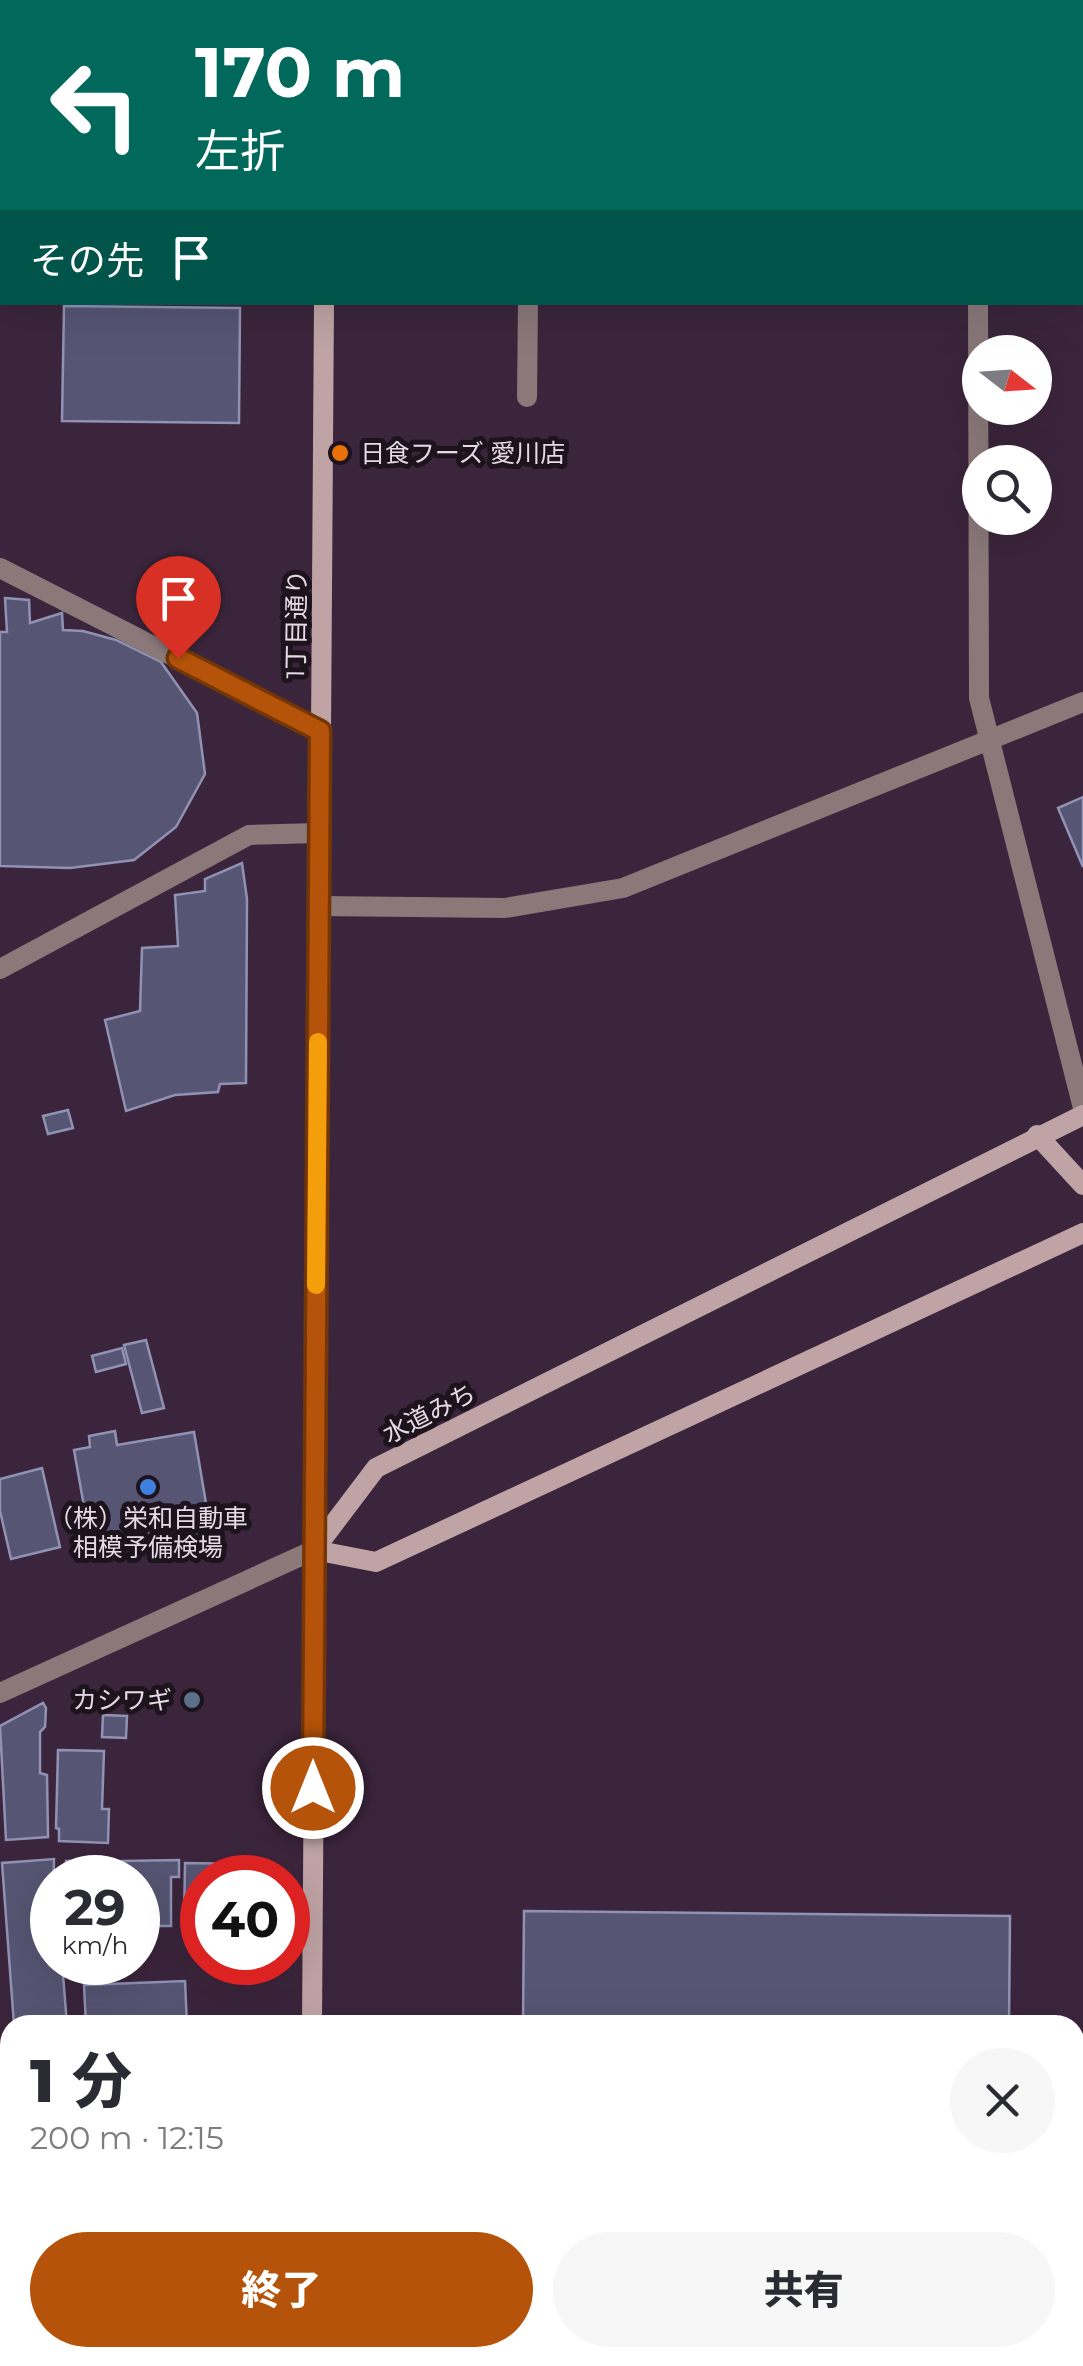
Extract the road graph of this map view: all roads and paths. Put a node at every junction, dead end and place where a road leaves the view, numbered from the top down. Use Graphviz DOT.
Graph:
graph roads {
  1 [pos="324,305"];
  2 [pos="528,305"];
  3 [pos="978,305"];
  4 [pos="527,398"];
  5 [pos="0,568"];
  6 [pos="1083,702"];
  7 [pos="320,731"];
  8 [pos="991,740"];
  9 [pos="318,833"];
  10 [pos="319,906"];
  11 [pos="0,969"];
  12 [pos="1083,1111"];
  13 [pos="1037,1135"];
  14 [pos="1083,1186"];
  15 [pos="1083,1233"];
  16 [pos="314,1550"];
  17 [pos="0,1693"];
  18 [pos="312,2015"];
  1 -- 7 [label="street, 1丁目通り"];
  2 -- 4 [label="street"];
  3 -- 8 [label="street"];
  5 -- 7 [label="street"];
  6 -- 8 [label="street"];
  7 -- 9 [label="street, 1丁目通り"];
  8 -- 10 [label="street"];
  8 -- 12 [label="street"];
  9 -- 10 [label="street, 1丁目通り"];
  9 -- 11 [label="street"];
  10 -- 16 [label="street, 1丁目通り"];
  12 -- 13 [label="street, 水道みち"];
  13 -- 14 [label="street"];
  13 -- 16 [label="street, 水道みち"];
  15 -- 16 [label="street"];
  16 -- 17 [label="street"];
  16 -- 18 [label="street, 1丁目通り"];
}
